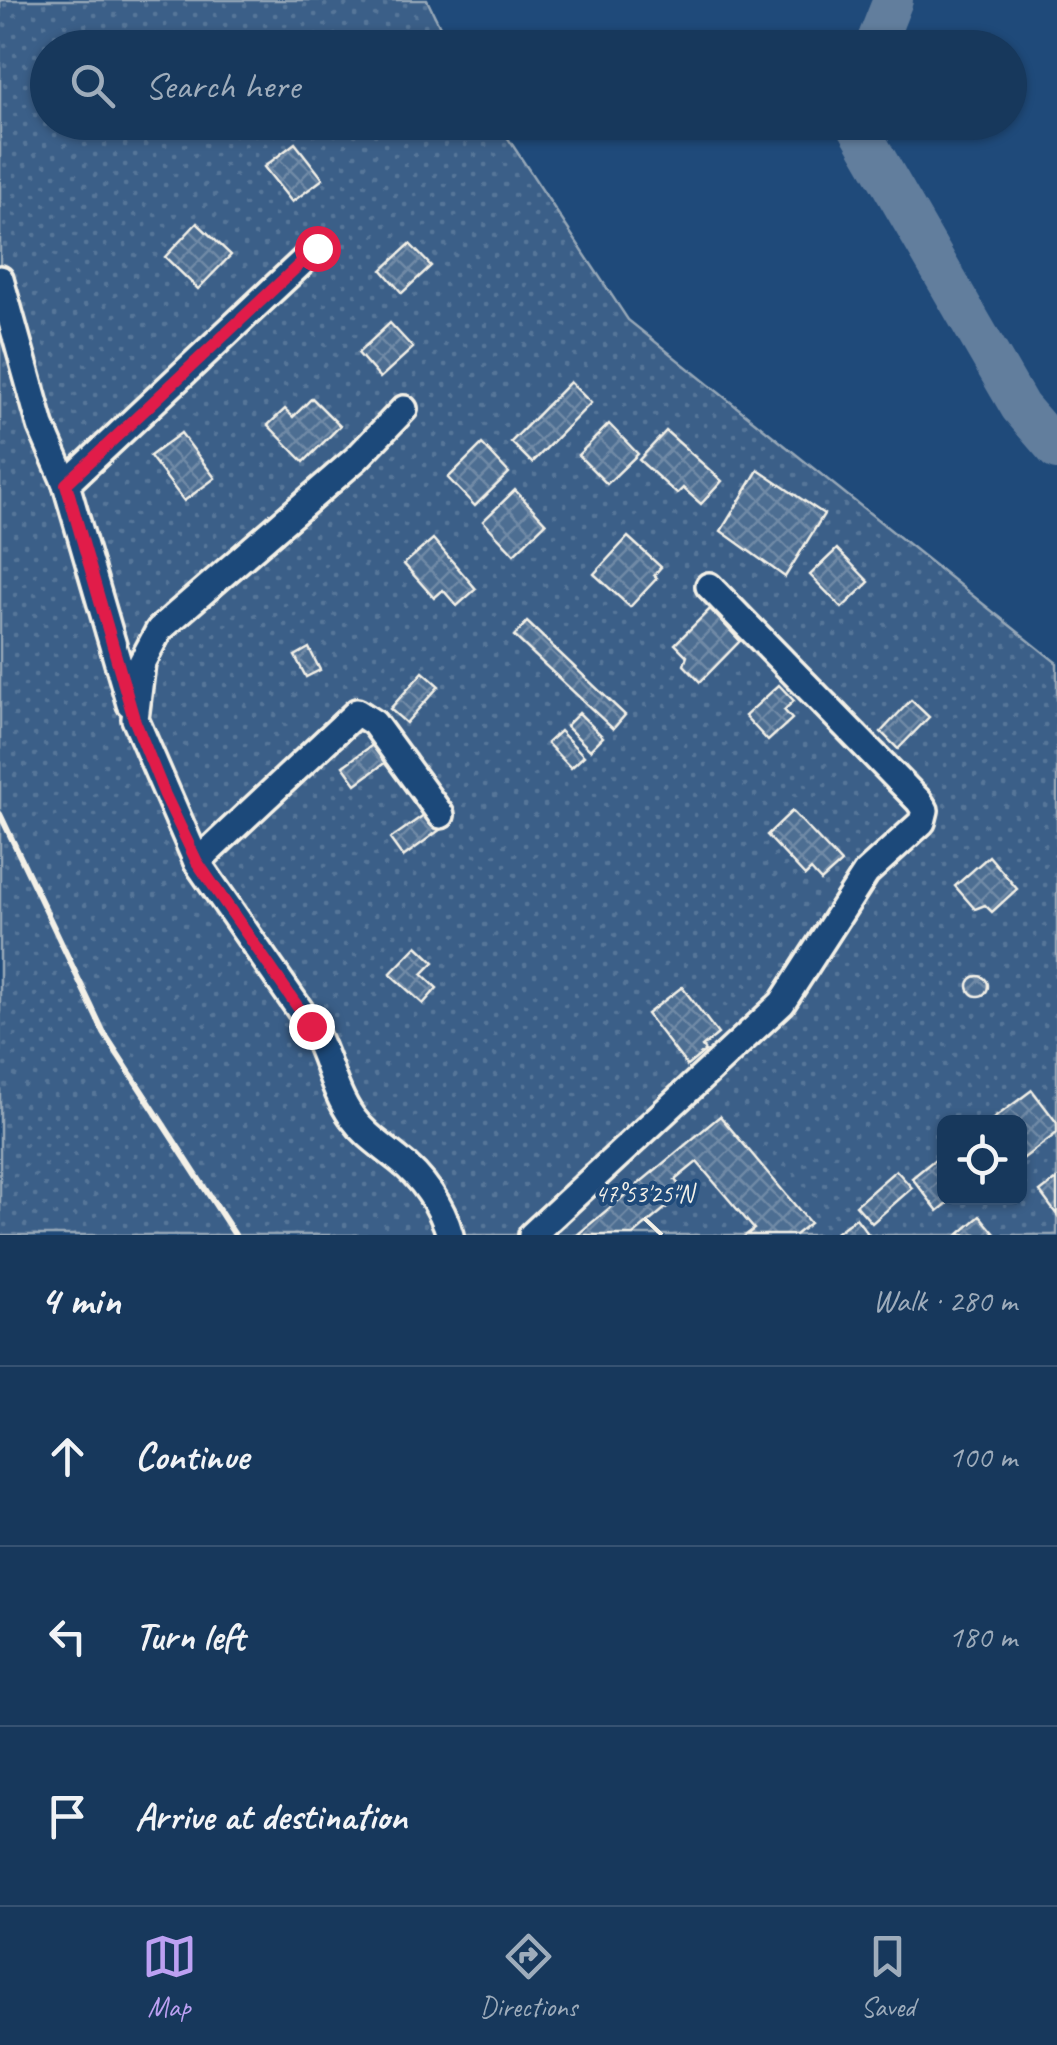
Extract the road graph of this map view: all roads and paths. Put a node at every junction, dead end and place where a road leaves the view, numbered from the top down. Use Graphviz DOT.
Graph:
graph roads {
  1 [pos="317,248"];
  2 [pos="0,279"];
  3 [pos="404,409"];
  4 [pos="66,484"];
  5 [pos="710,586"];
  6 [pos="134,719"];
  7 [pos="441,815"];
  8 [pos="197,862"];
  9 [pos="450,1235"];
  10 [pos="532,1235"];
  1 -- 4 [label="street"];
  2 -- 4 [label="street"];
  3 -- 6 [label="street"];
  4 -- 6 [label="street"];
  5 -- 10 [label="street"];
  6 -- 8 [label="street"];
  7 -- 8 [label="street"];
  8 -- 9 [label="street"];
}
